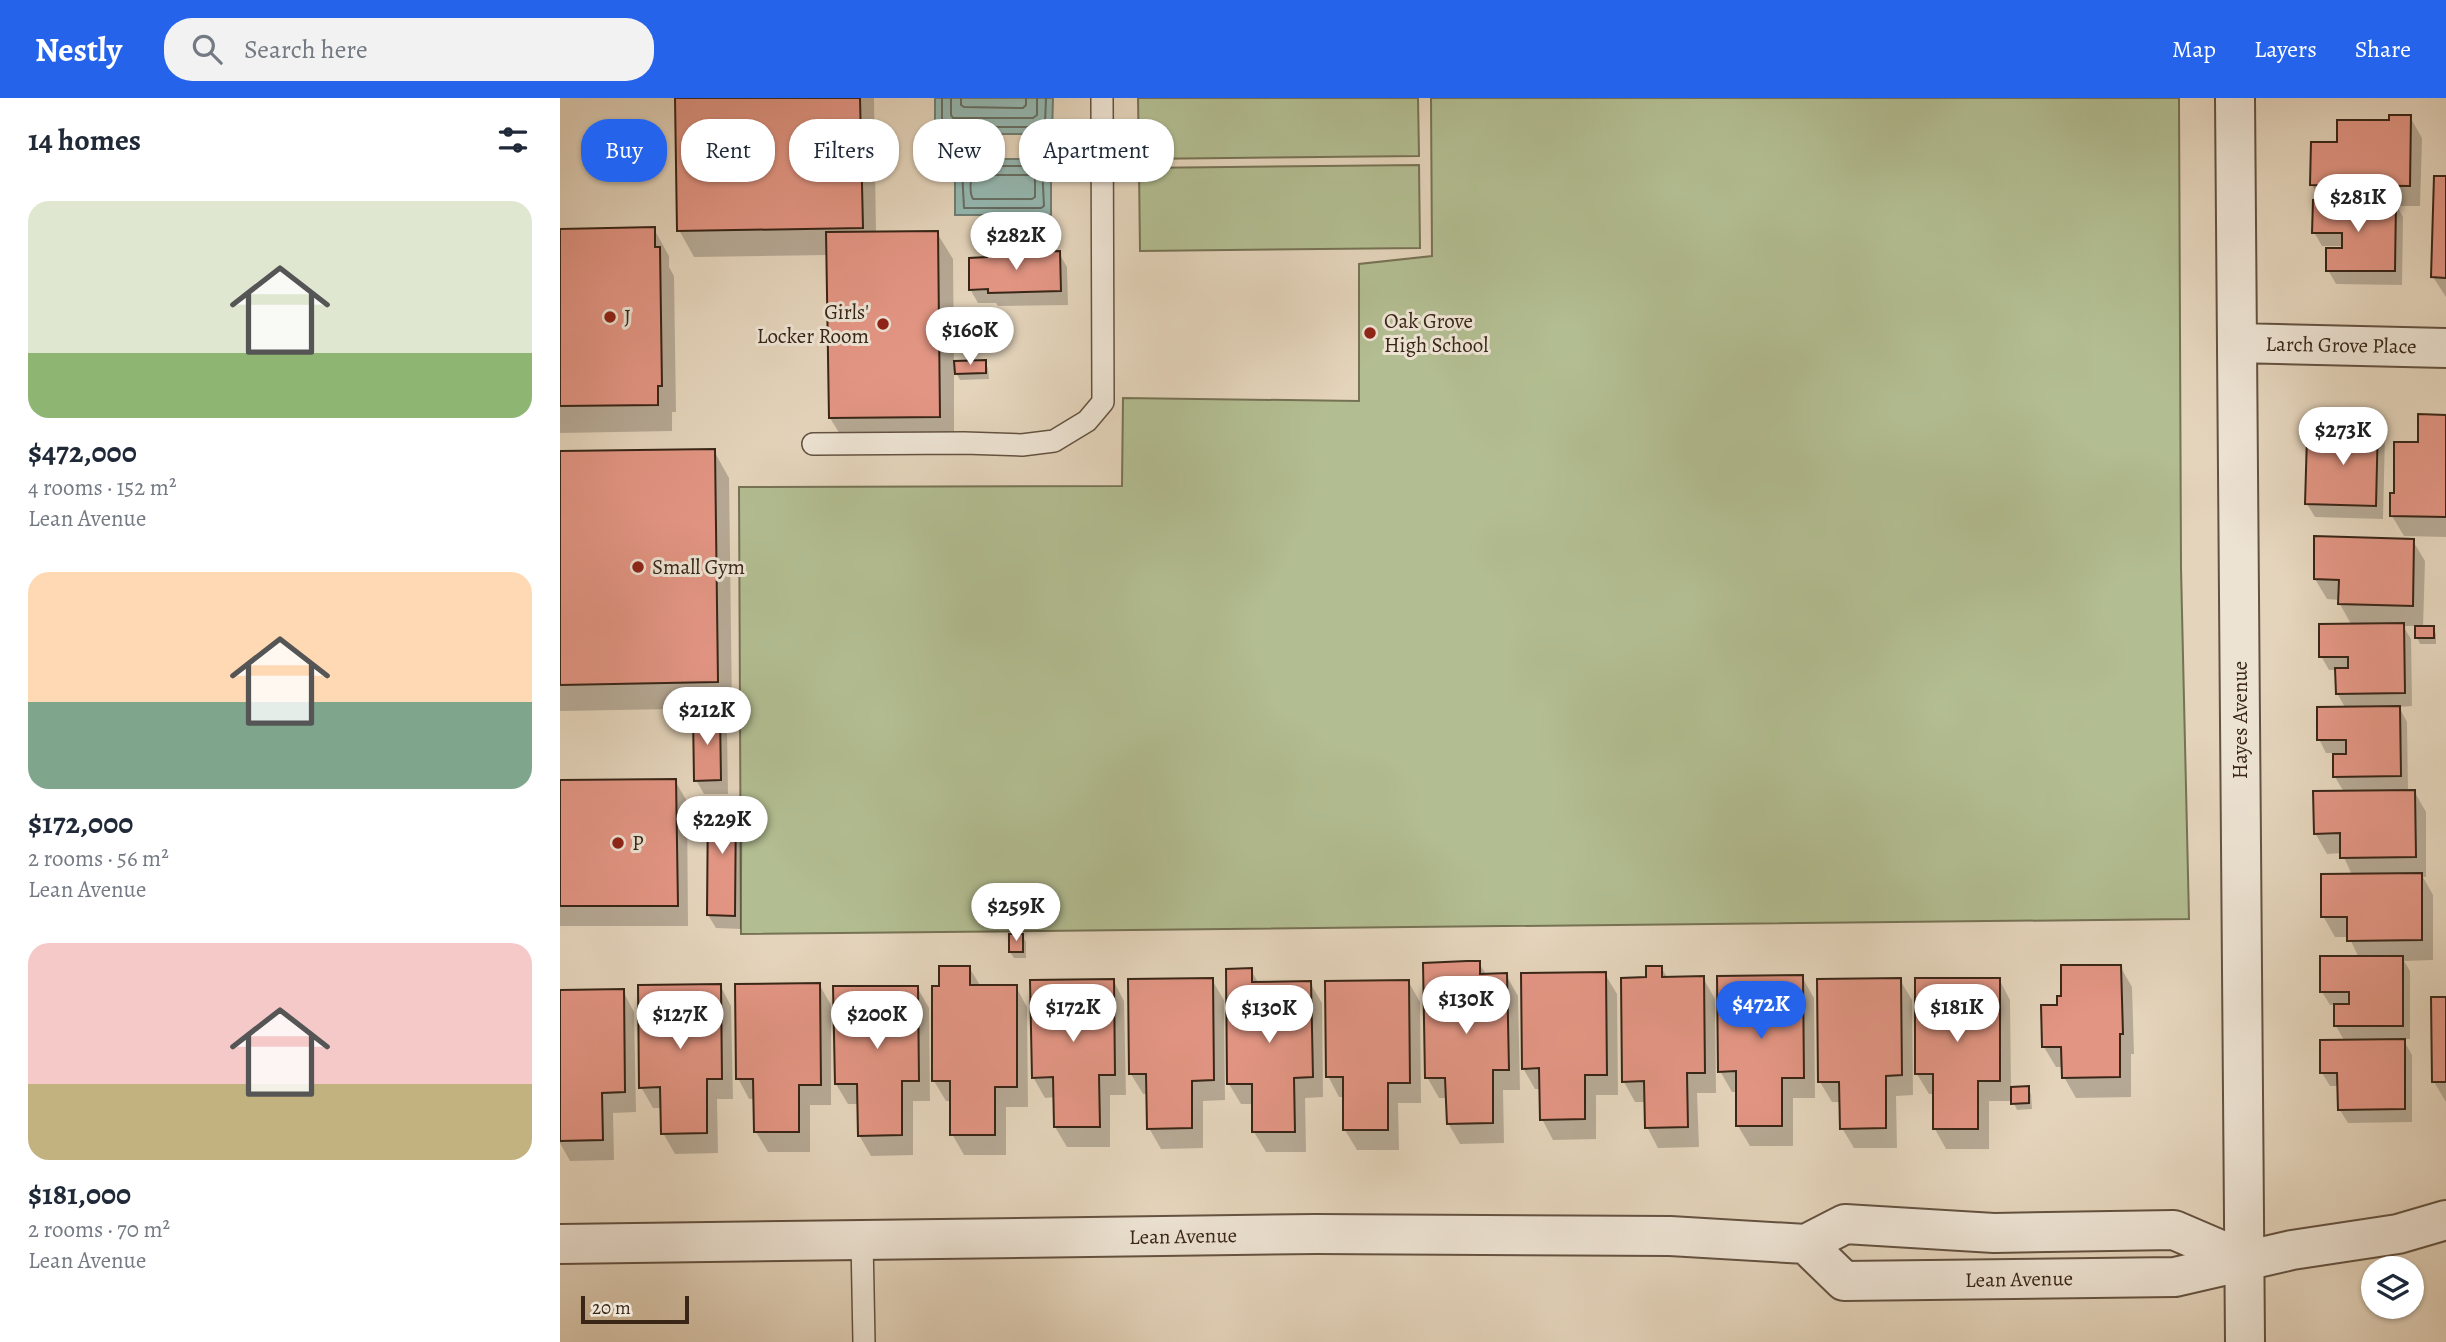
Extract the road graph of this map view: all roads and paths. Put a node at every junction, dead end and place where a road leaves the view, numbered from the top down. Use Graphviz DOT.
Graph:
graph roads {
  1 [pos="1102,98"];
  2 [pos="2235,98"];
  3 [pos="2237,343"];
  4 [pos="2446,348"];
  5 [pos="813,444"];
  6 [pos="2446,1220"];
  7 [pos="862,1240"];
  8 [pos="560,1244"];
  9 [pos="1805,1244"];
  10 [pos="2244,1260"];
  11 [pos="864,1342"];
  12 [pos="2245,1342"];
  1 -- 5 [label="lane"];
  2 -- 3 [label="street, Hayes Avenue"];
  3 -- 4 [label="street, Larch Grove Place"];
  3 -- 10 [label="street, Hayes Avenue"];
  6 -- 10 [label="street, Lean Avenue"];
  7 -- 8 [label="street, Lean Avenue"];
  7 -- 9 [label="street, Lean Avenue"];
  7 -- 11 [label="lane"];
  9 -- 10 [label="street, Lean Avenue"];
  9 -- 10 [label="street, Lean Avenue"];
  10 -- 12 [label="street, Hayes Avenue"];
}
